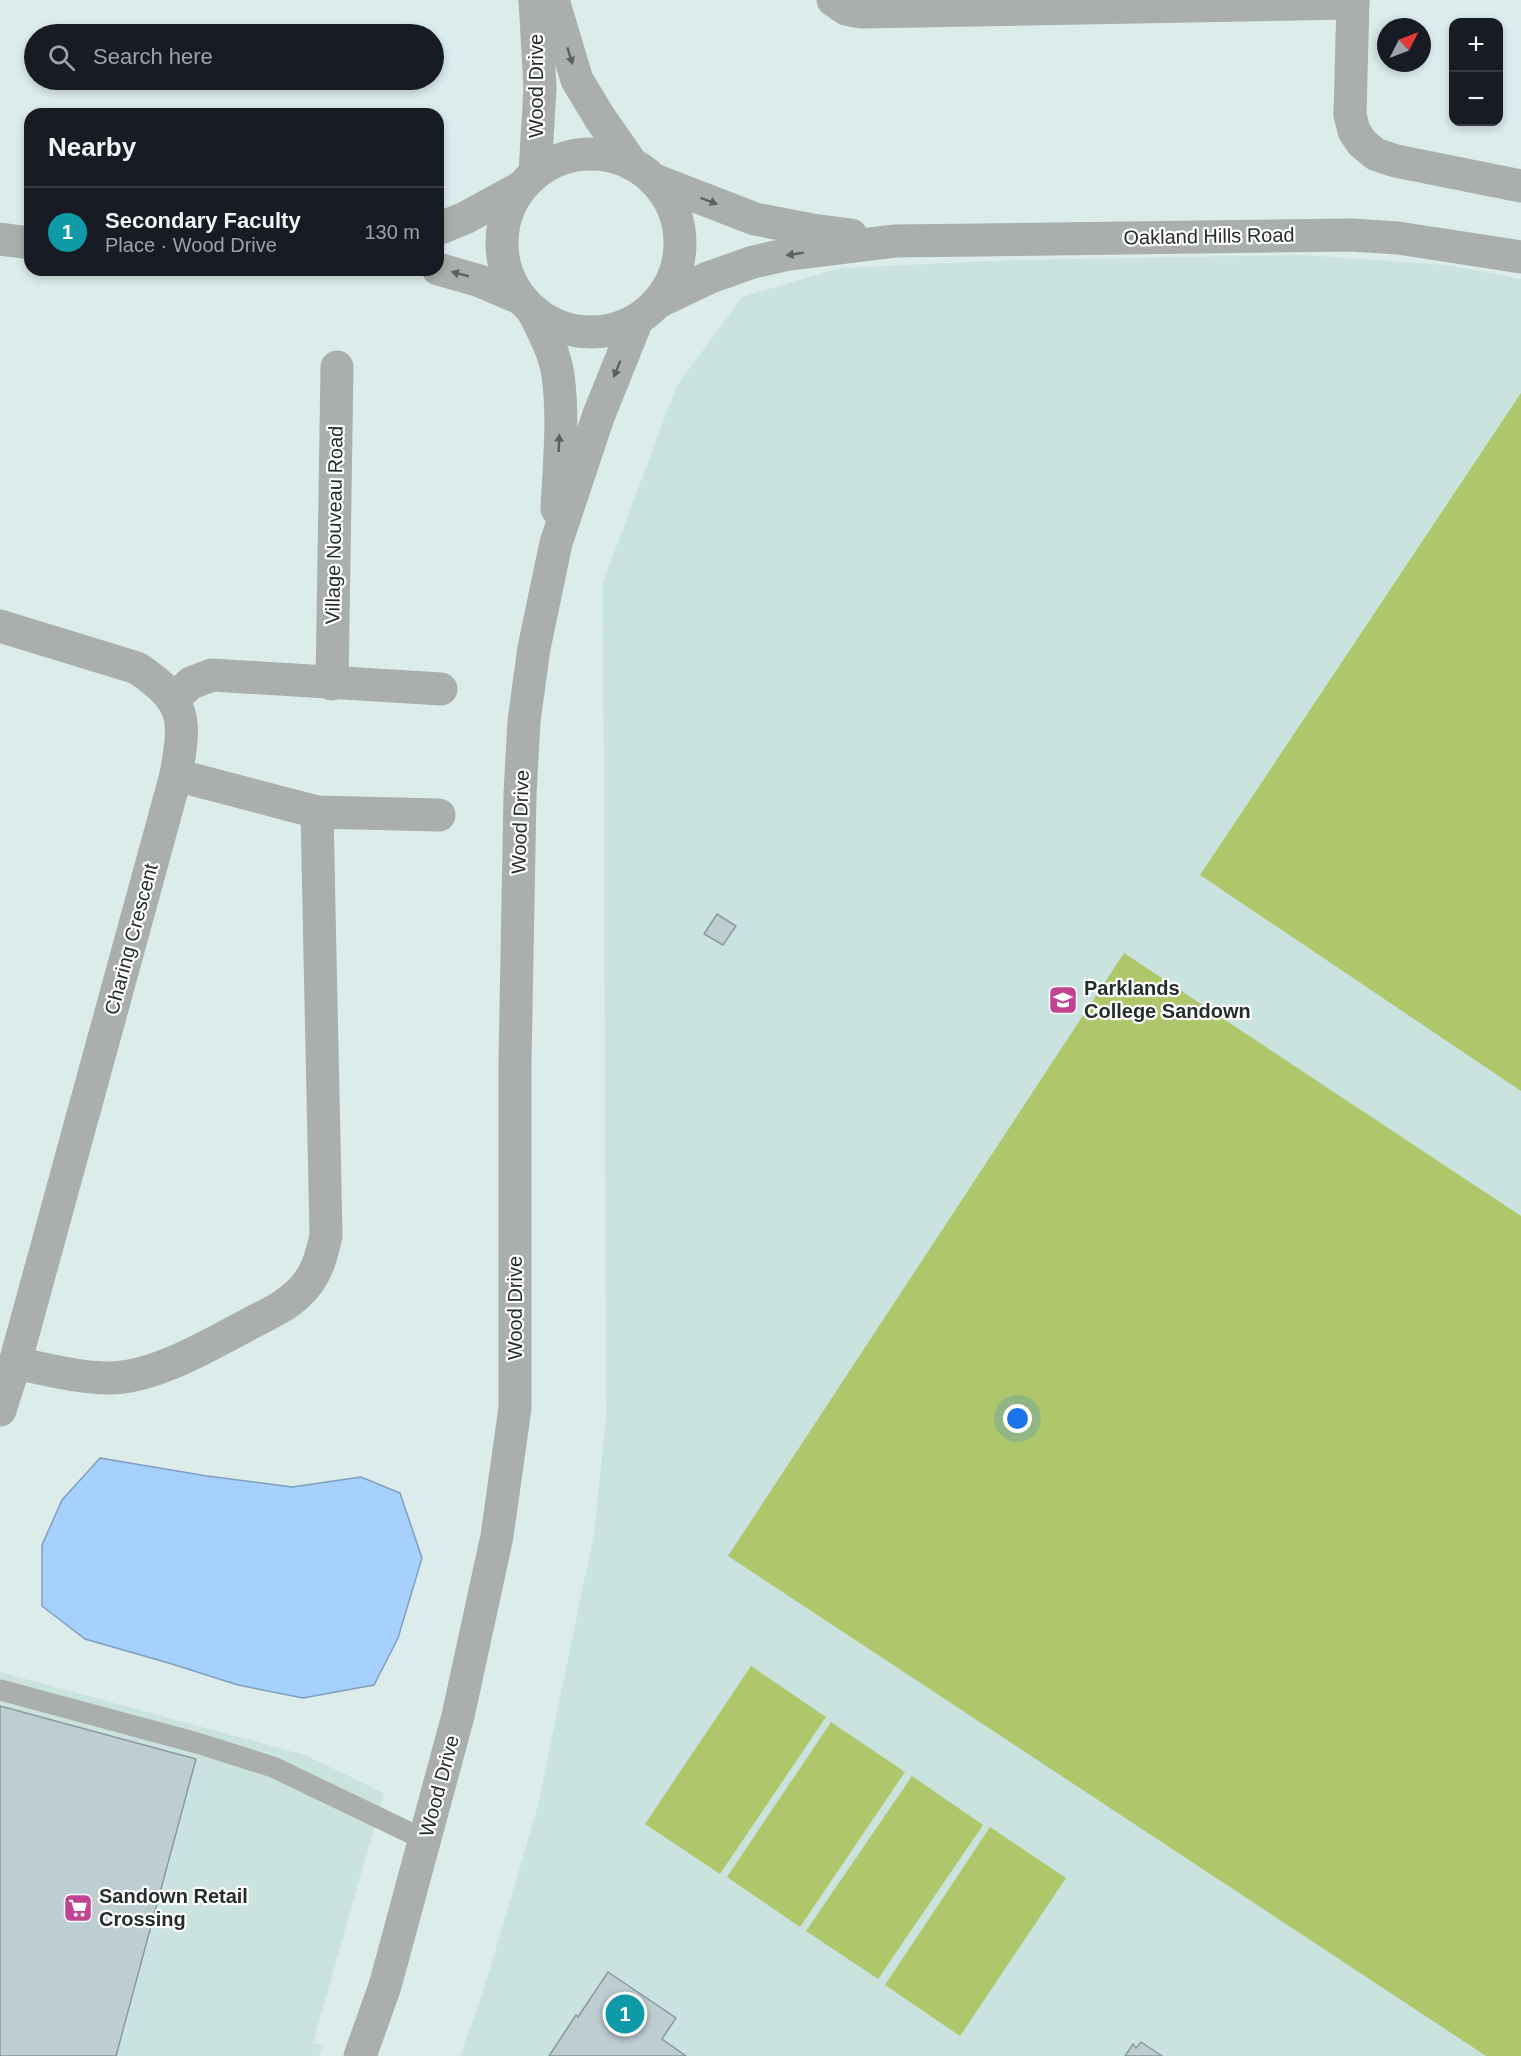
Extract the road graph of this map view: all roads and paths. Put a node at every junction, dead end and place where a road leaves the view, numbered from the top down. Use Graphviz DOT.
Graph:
graph roads {
  1 [pos="535,0"];
  2 [pos="553,0"];
  3 [pos="832,0"];
  4 [pos="1353,2"];
  5 [pos="643,172"];
  6 [pos="527,180"];
  7 [pos="1521,186"];
  8 [pos="444,227"];
  9 [pos="0,239"];
  10 [pos="895,240"];
  11 [pos="24,242"];
  12 [pos="1521,257"];
  13 [pos="444,271"];
  14 [pos="526,304"];
  15 [pos="647,311"];
  16 [pos="337,367"];
  17 [pos="556,543"];
  18 [pos="0,626"];
  19 [pos="332,684"];
  20 [pos="441,690"];
  21 [pos="173,699"];
  22 [pos="176,775"];
  23 [pos="317,812"];
  24 [pos="439,815"];
  25 [pos="15,1363"];
  26 [pos="0,1410"];
  27 [pos="0,1690"];
  28 [pos="425,1840"];
  29 [pos="360,2056"];
  1 -- 6 [label="street, Wood Drive"];
  2 -- 5 [label="street, Wood Drive, one-way"];
  3 -- 4 [label="street"];
  4 -- 7 [label="street"];
  5 -- 6 [label="street"];
  5 -- 10 [label="street, Oakland Hills Road, one-way"];
  5 -- 15 [label="street"];
  6 -- 8 [label="street"];
  6 -- 14 [label="street"];
  9 -- 11 [label="street"];
  10 -- 12 [label="street, Oakland Hills Road"];
  10 -- 15 [label="street, Oakland Hills Road, one-way"];
  14 -- 13 [label="street, one-way"];
  14 -- 15 [label="street"];
  17 -- 14 [label="street, Wood Drive, one-way"];
  15 -- 17 [label="street, Wood Drive, one-way"];
  16 -- 19 [label="street, Village Nouveau Road"];
  17 -- 28 [label="street, Wood Drive"];
  18 -- 21 [label="street, Charing Crescent"];
  19 -- 20 [label="street"];
  19 -- 21 [label="street"];
  21 -- 22 [label="street, Charing Crescent"];
  22 -- 23 [label="street"];
  22 -- 25 [label="street, Charing Crescent"];
  23 -- 24 [label="street"];
  23 -- 25 [label="street"];
  25 -- 26 [label="street, Charing Crescent"];
  27 -- 28 [label="lane"];
  28 -- 29 [label="street, Wood Drive"];
}
